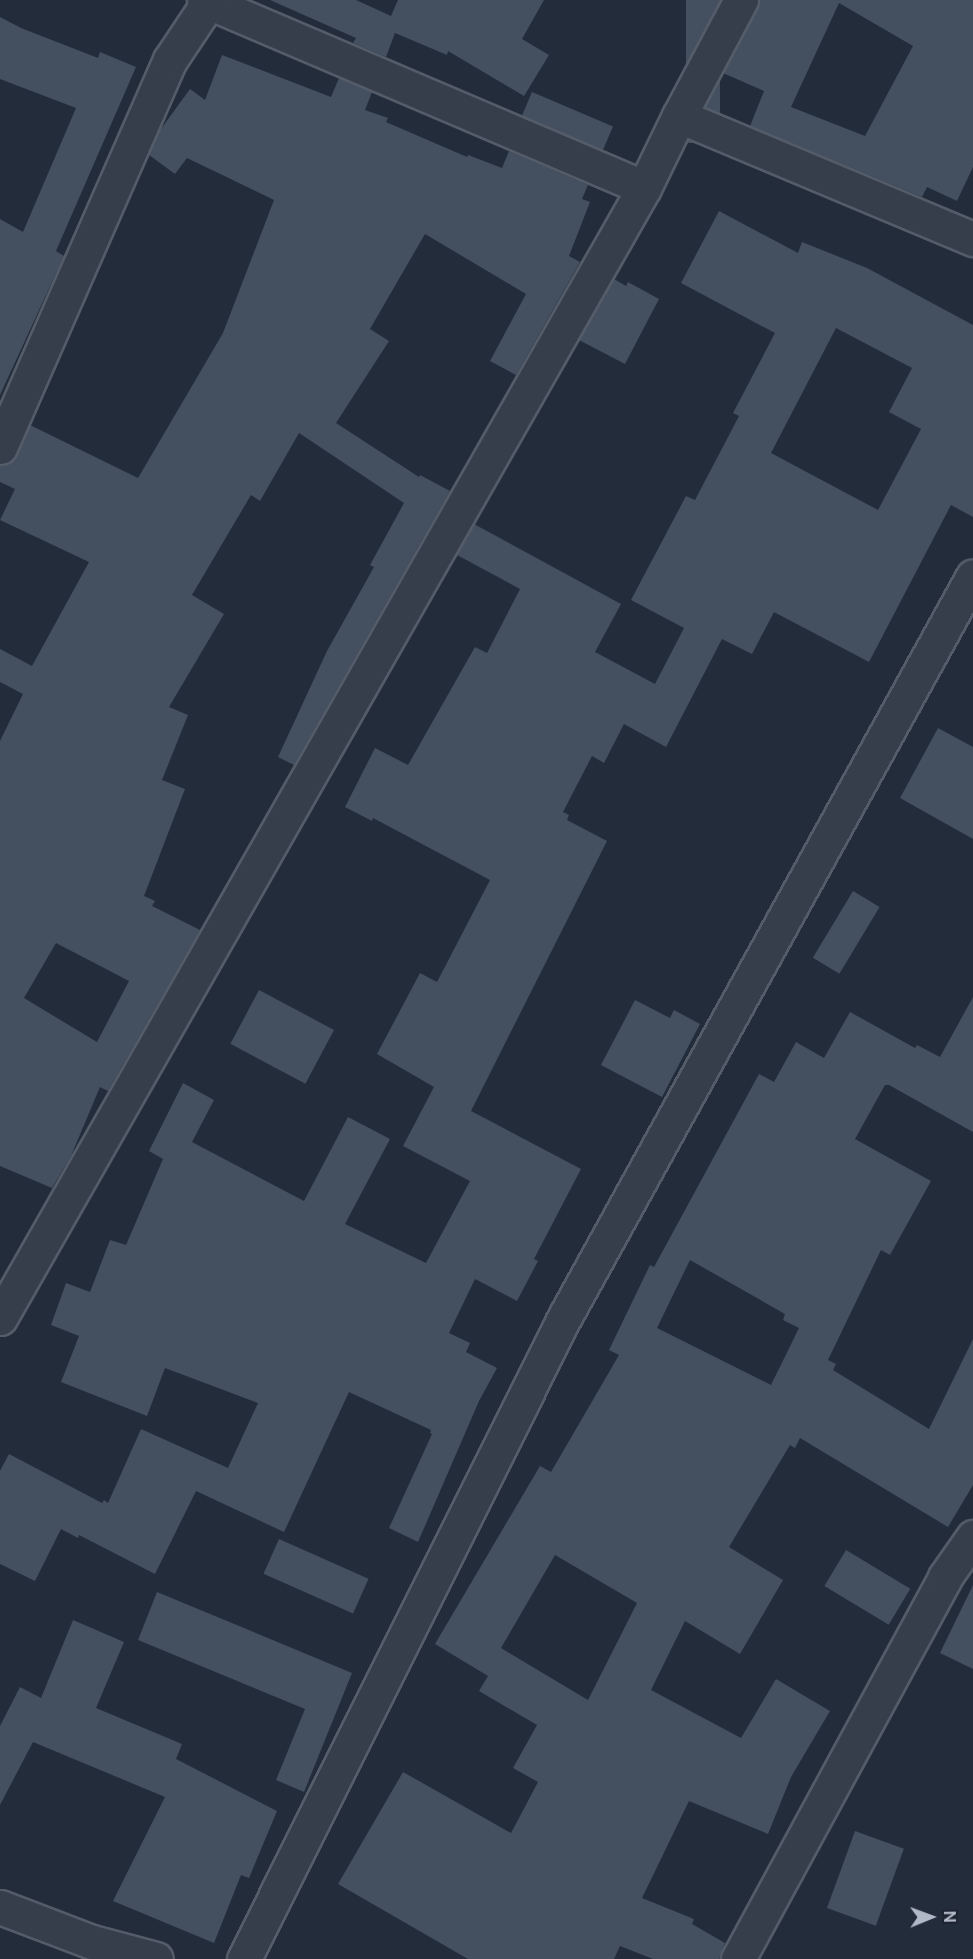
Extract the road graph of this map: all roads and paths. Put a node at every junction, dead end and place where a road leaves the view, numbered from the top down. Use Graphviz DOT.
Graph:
graph roads {
  1 [pos="741,0"];
  2 [pos="208,1"];
  3 [pos="679,116"];
  4 [pos="644,188"];
  5 [pos="973,238"];
  6 [pos="0,447"];
  7 [pos="973,576"];
  8 [pos="0,1318"];
  9 [pos="973,1537"];
  10 [pos="0,1907"];
  11 [pos="156,1959"];
  12 [pos="244,1959"];
  13 [pos="738,1959"];
  1 -- 3 [label="street"];
  2 -- 4 [label="street"];
  2 -- 6 [label="street"];
  3 -- 4 [label="street"];
  3 -- 5 [label="street"];
  4 -- 8 [label="street"];
  7 -- 12 [label="street"];
  9 -- 13 [label="street"];
  10 -- 11 [label="street"];
}
